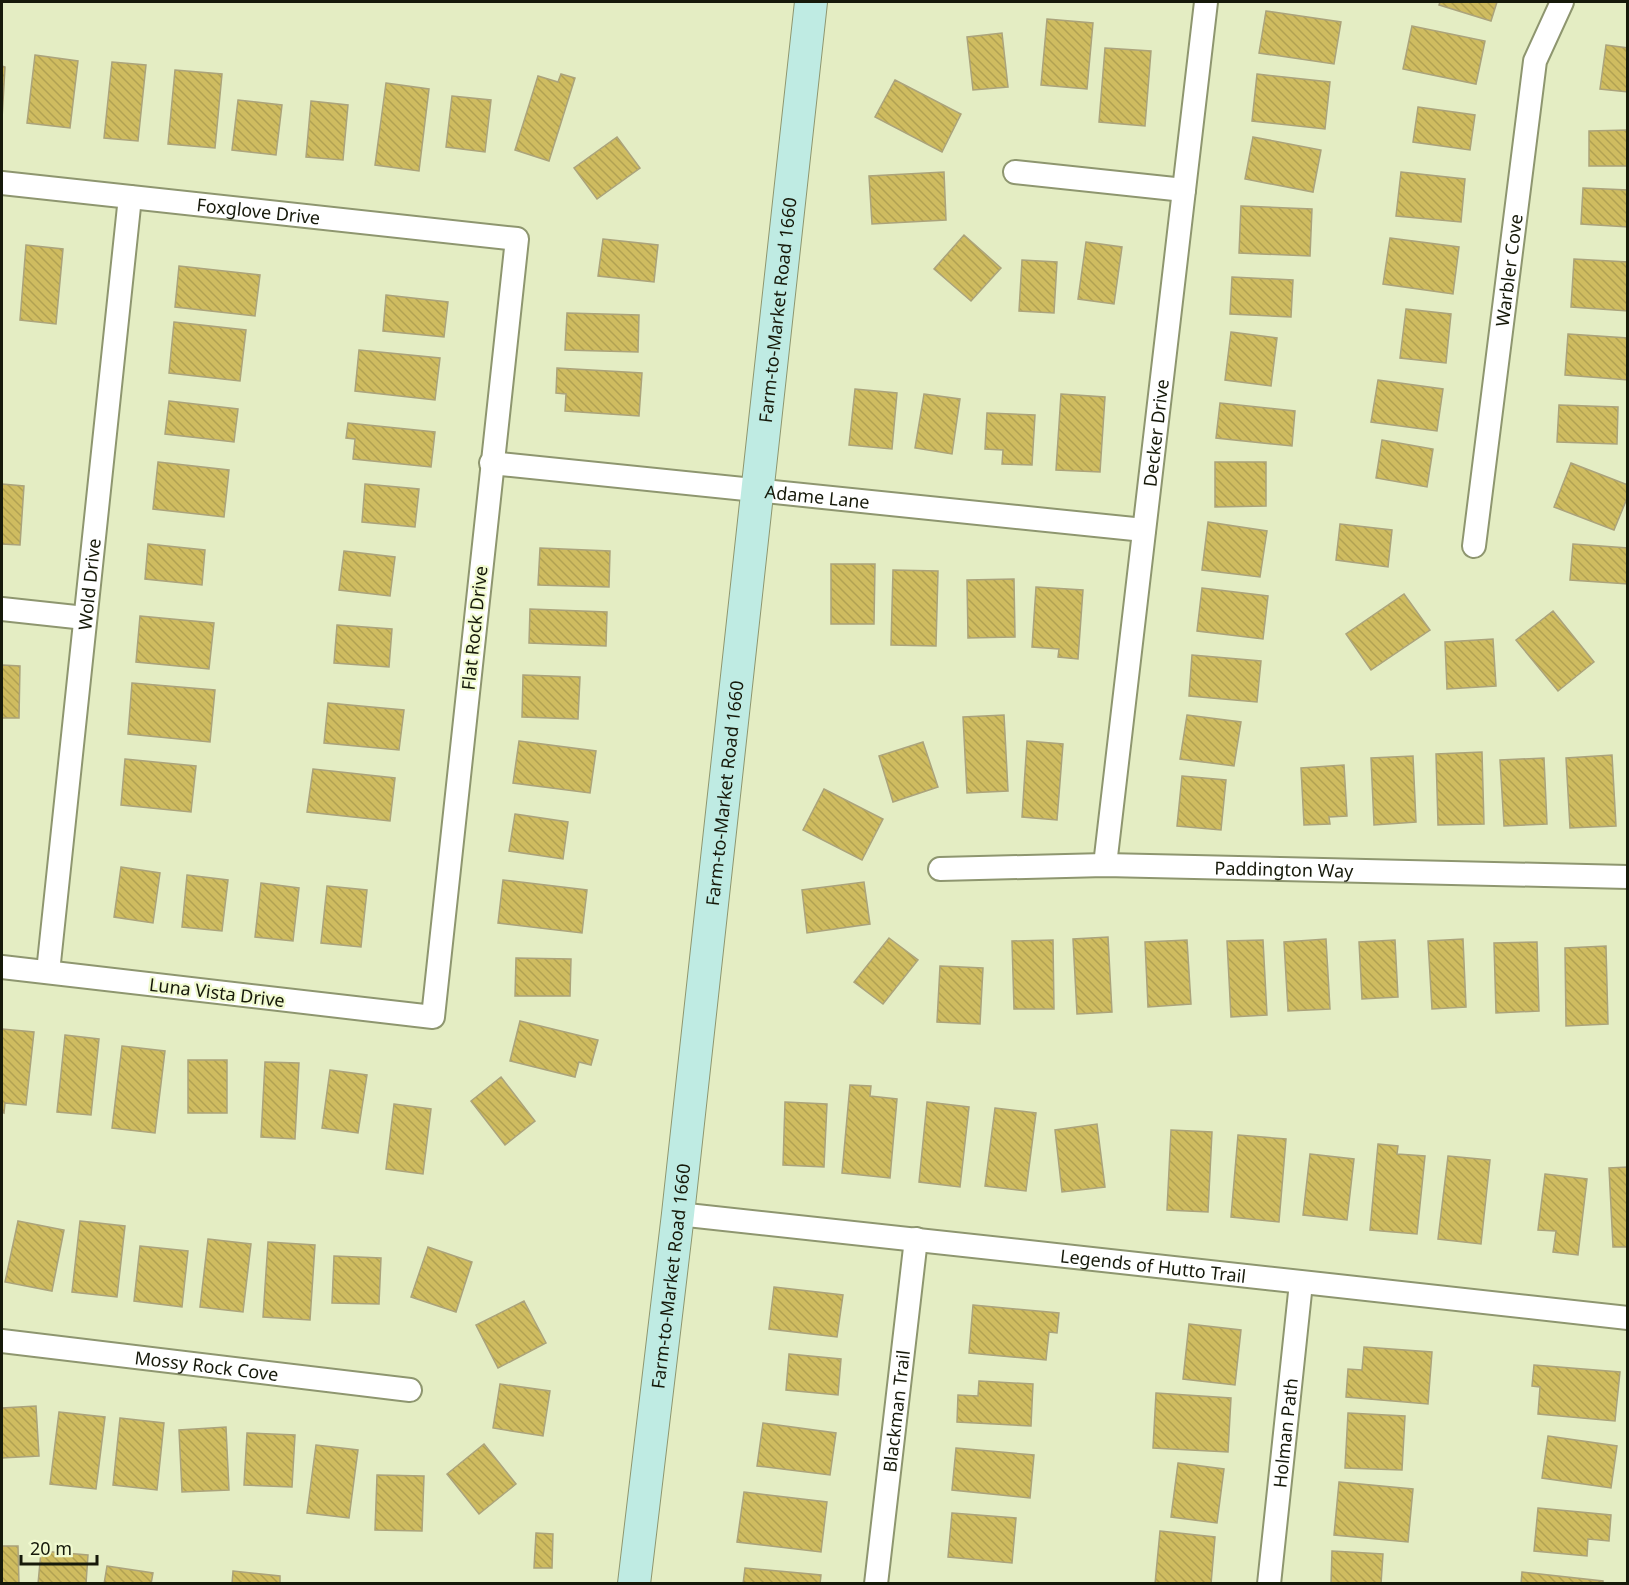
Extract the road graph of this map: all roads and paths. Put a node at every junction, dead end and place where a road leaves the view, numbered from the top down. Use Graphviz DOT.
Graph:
graph roads {
  1 [pos="811,2"];
  2 [pos="1206,2"];
  3 [pos="1562,2"];
  4 [pos="1014,172"];
  5 [pos="2,183"];
  6 [pos="1184,190"];
  7 [pos="130,197"];
  8 [pos="517,239"];
  9 [pos="491,463"];
  10 [pos="757,489"];
  11 [pos="1144,530"];
  12 [pos="1474,546"];
  13 [pos="2,609"];
  14 [pos="85,618"];
  15 [pos="1105,866"];
  16 [pos="940,869"];
  17 [pos="1628,877"];
  18 [pos="2,967"];
  19 [pos="48,972"];
  20 [pos="432,1017"];
  21 [pos="678,1214"];
  22 [pos="916,1239"];
  23 [pos="1301,1283"];
  24 [pos="1628,1318"];
  25 [pos="2,1341"];
  26 [pos="410,1390"];
  27 [pos="634,1584"];
  28 [pos="876,1584"];
  29 [pos="1269,1584"];
  1 -- 10 [label="main road, Farm-to-Market Road 1660"];
  2 -- 6 [label="street, Decker Drive"];
  3 -- 12 [label="street, Warbler Cove"];
  4 -- 6 [label="street"];
  5 -- 7 [label="street, Foxglove Drive"];
  6 -- 11 [label="street, Decker Drive"];
  7 -- 8 [label="street, Foxglove Drive"];
  7 -- 14 [label="street, Wold Drive"];
  8 -- 9 [label="street, Flat Rock Drive"];
  9 -- 10 [label="street, Adame Lane"];
  9 -- 20 [label="street, Flat Rock Drive"];
  10 -- 11 [label="street, Adame Lane"];
  10 -- 21 [label="main road, Farm-to-Market Road 1660"];
  11 -- 15 [label="street, Decker Drive"];
  13 -- 14 [label="street"];
  14 -- 19 [label="street, Wold Drive"];
  15 -- 16 [label="street, Paddington Way"];
  15 -- 17 [label="street, Paddington Way"];
  18 -- 19 [label="street, Luna Vista Drive"];
  19 -- 20 [label="street, Luna Vista Drive"];
  21 -- 22 [label="street, Legends of Hutto Trail"];
  21 -- 27 [label="main road, Farm-to-Market Road 1660"];
  22 -- 23 [label="street, Legends of Hutto Trail"];
  22 -- 28 [label="street, Blackman Trail"];
  23 -- 24 [label="street, Legends of Hutto Trail"];
  23 -- 29 [label="street, Holman Path"];
  25 -- 26 [label="street, Mossy Rock Cove"];
}
